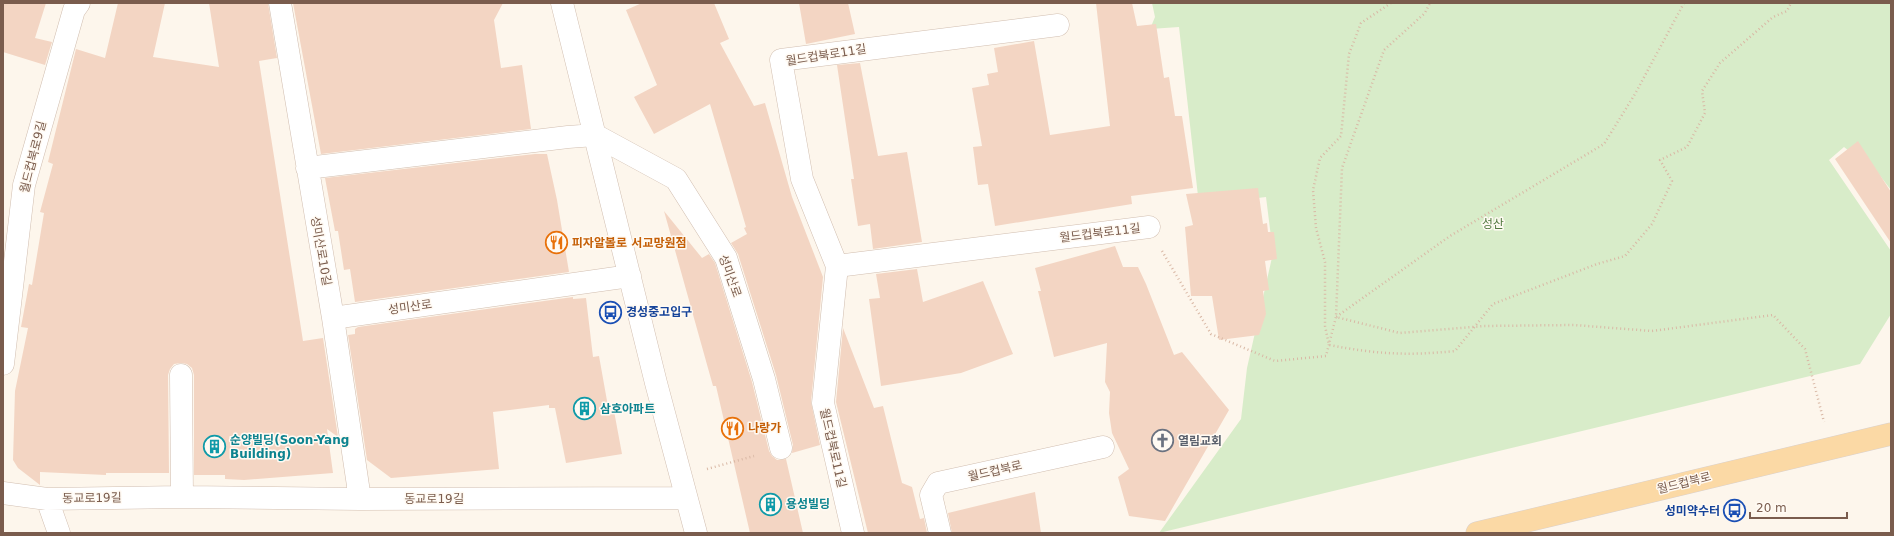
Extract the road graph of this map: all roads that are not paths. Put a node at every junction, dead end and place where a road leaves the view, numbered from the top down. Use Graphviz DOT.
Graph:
graph roads {
  1 [pos="79,3"];
  2 [pos="280,3"];
  3 [pos="562,3"];
  4 [pos="1058,25"];
  5 [pos="595,135"];
  6 [pos="307,168"];
  7 [pos="1149,227"];
  8 [pos="9,259"];
  9 [pos="837,266"];
  10 [pos="630,276"];
  11 [pos="333,318"];
  12 [pos="3,364"];
  13 [pos="181,375"];
  14 [pos="1891,434"];
  15 [pos="1103,446"];
  16 [pos="781,448"];
  17 [pos="683,487"];
  18 [pos="3,493"];
  19 [pos="182,497"];
  20 [pos="47,499"];
  21 [pos="360,499"];
  22 [pos="59,533"];
  23 [pos="696,533"];
  24 [pos="853,533"];
  25 [pos="940,533"];
  26 [pos="1477,533"];
  1 -- 8 [label="street, 월드컵북로9길"];
  2 -- 6 [label="street, 성미산로10길"];
  3 -- 5 [label="street"];
  4 -- 9 [label="street, 월드컵북로11길"];
  5 -- 6 [label="street"];
  5 -- 10 [label="street"];
  5 -- 16 [label="street, 성미산로"];
  6 -- 11 [label="street, 성미산로10길"];
  7 -- 9 [label="street, 월드컵북로11길"];
  8 -- 12 [label="street, 월드컵북로9길"];
  9 -- 24 [label="street, 월드컵북로11길"];
  10 -- 11 [label="street, 성미산로"];
  10 -- 17 [label="street"];
  11 -- 21 [label="street, 성미산로10길"];
  13 -- 19 [label="street"];
  14 -- 26 [label="main road, 월드컵북로"];
  15 -- 25 [label="street, 월드컵북로"];
  17 -- 21 [label="street, 동교로19길"];
  17 -- 23 [label="street"];
  18 -- 20 [label="street, 동교로19길"];
  19 -- 20 [label="street, 동교로19길"];
  19 -- 21 [label="street, 동교로19길"];
  20 -- 22 [label="street"];
}
